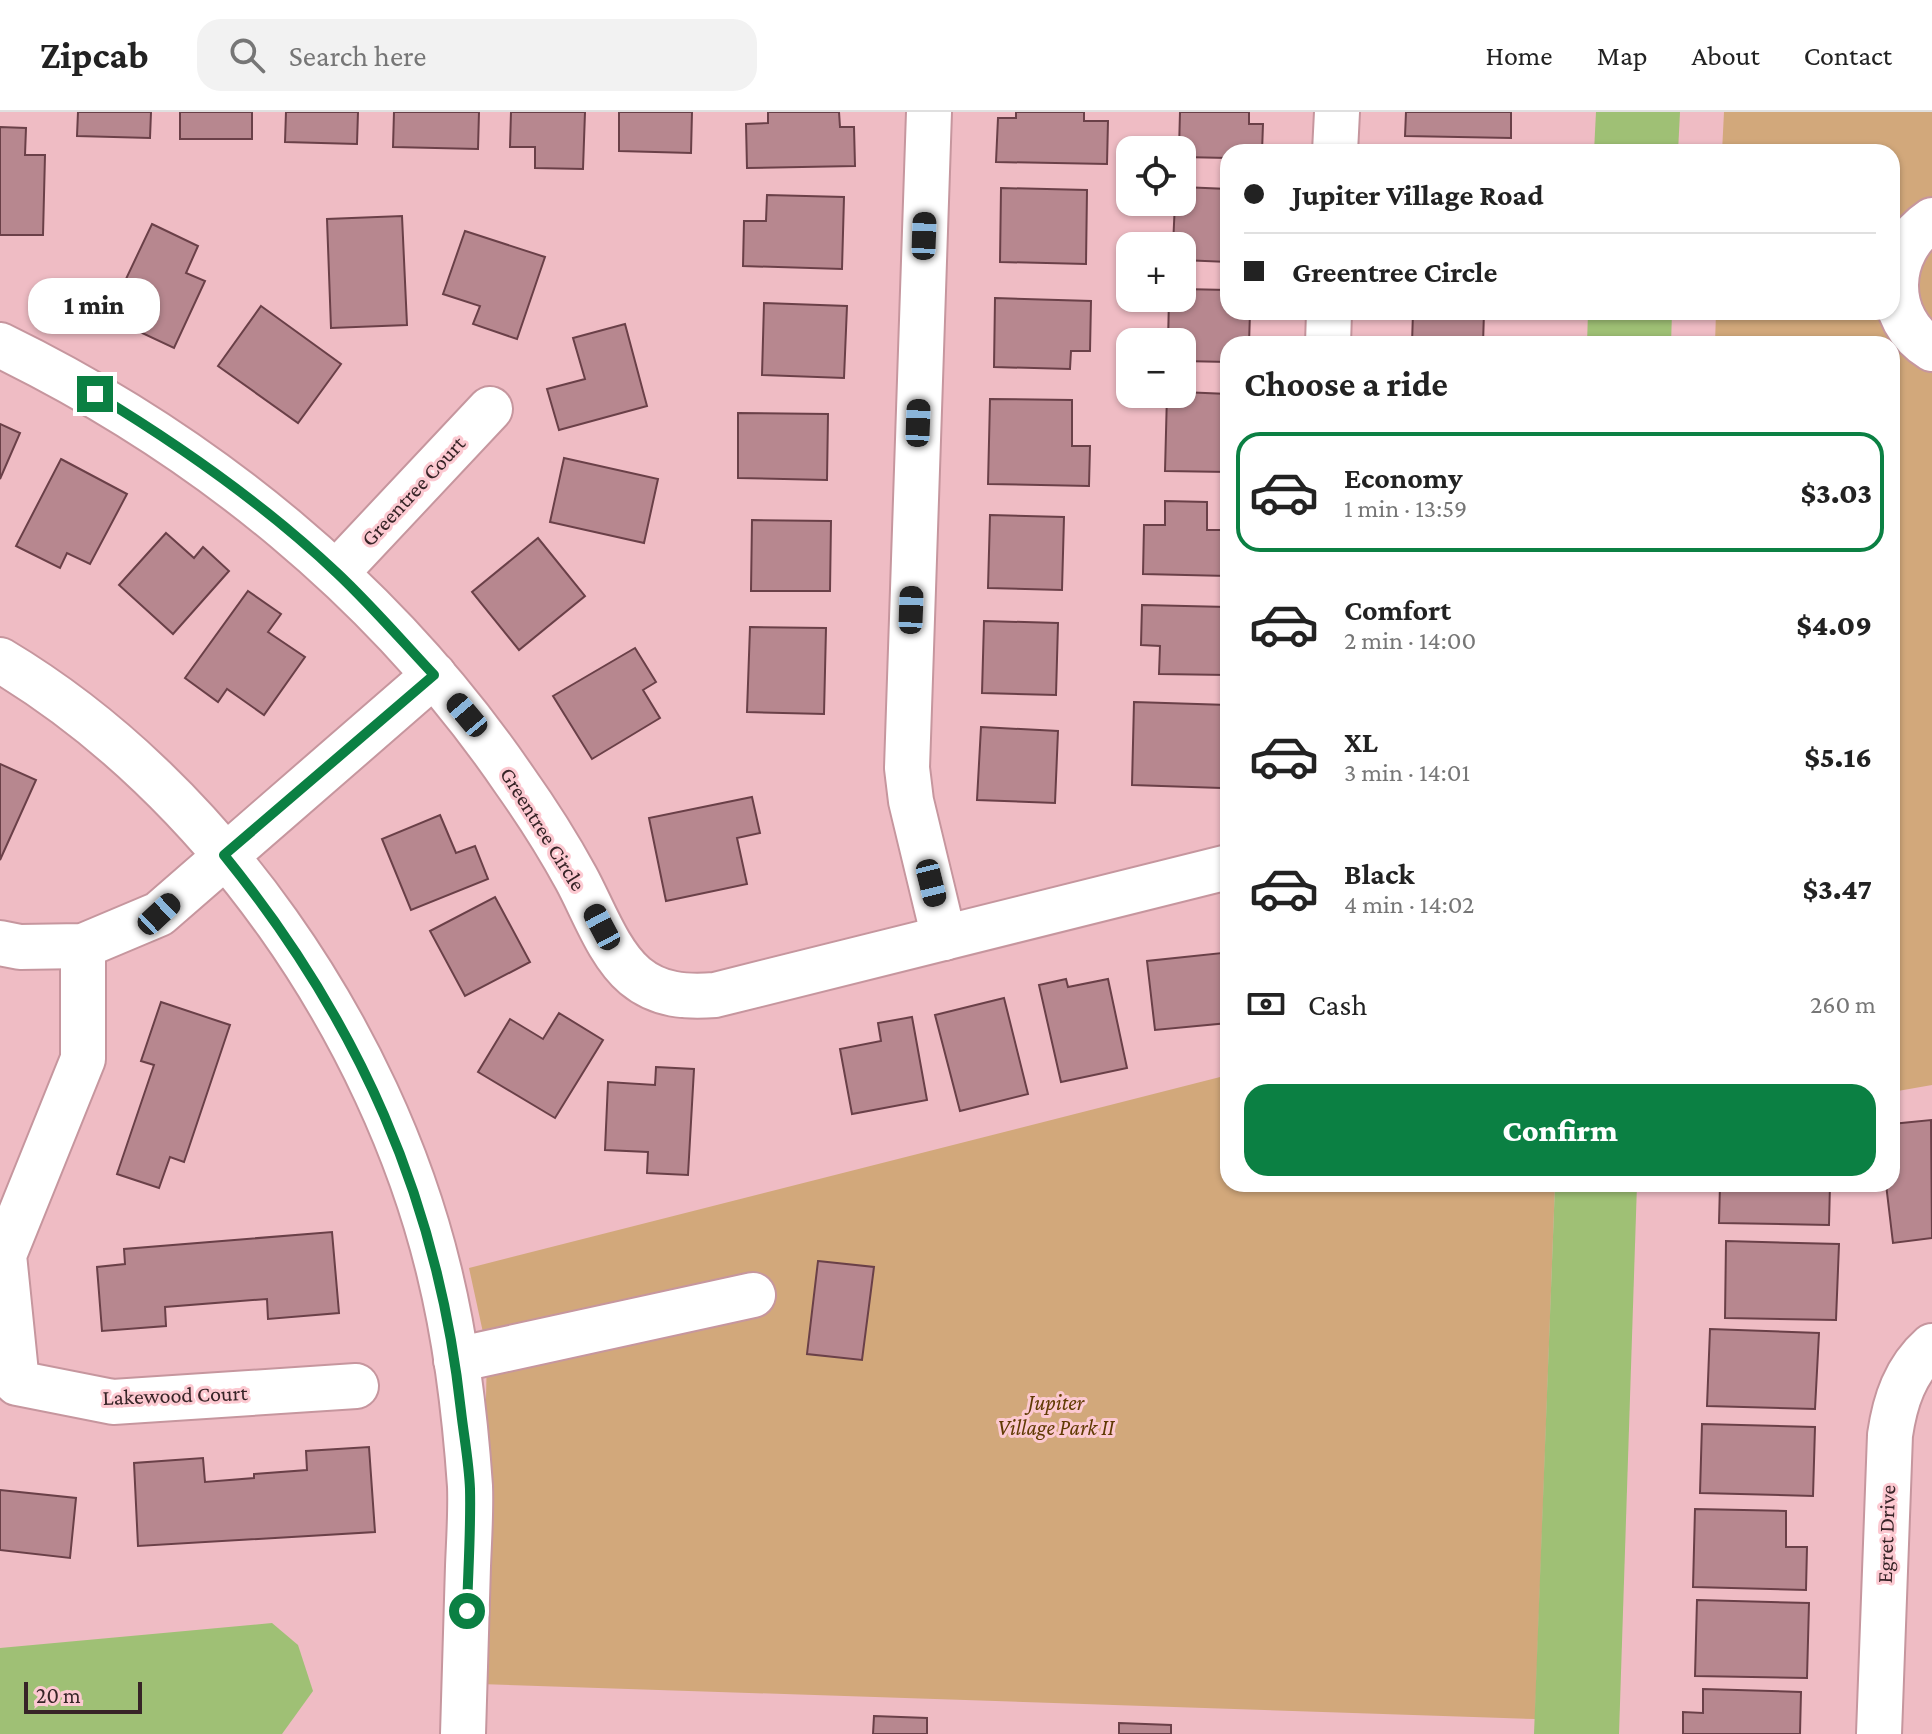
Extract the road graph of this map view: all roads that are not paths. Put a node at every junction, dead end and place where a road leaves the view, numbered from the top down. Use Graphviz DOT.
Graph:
graph roads {
  1 [pos="929,112"];
  2 [pos="1337,112"];
  3 [pos="1335,144"];
  4 [pos="1932,220"];
  5 [pos="1900,258"];
  6 [pos="1900,310"];
  7 [pos="0,345"];
  8 [pos="1932,349"];
  9 [pos="490,409"];
  10 [pos="336,573"];
  11 [pos="0,660"];
  12 [pos="434,675"];
  13 [pos="224,855"];
  14 [pos="1220,869"];
  15 [pos="944,938"];
  16 [pos="0,943"];
  17 [pos="83,946"];
  18 [pos="753,1295"];
  19 [pos="1932,1346"];
  20 [pos="456,1360"];
  21 [pos="356,1386"];
  22 [pos="463,1734"];
  23 [pos="1879,1734"];
  1 -- 15 [label="street"];
  2 -- 3 [label="street"];
  4 -- 5 [label="street"];
  6 -- 8 [label="street"];
  7 -- 10 [label="street, Greentree Circle"];
  9 -- 10 [label="street, Greentree Court"];
  10 -- 12 [label="street, Greentree Circle"];
  11 -- 13 [label="street"];
  12 -- 13 [label="street"];
  12 -- 15 [label="street, Greentree Circle"];
  13 -- 17 [label="street"];
  13 -- 20 [label="street"];
  14 -- 15 [label="street, Greentree Circle"];
  16 -- 17 [label="street"];
  17 -- 21 [label="street, Lakewood Court"];
  18 -- 20 [label="street"];
  19 -- 23 [label="street, Egret Drive"];
  20 -- 22 [label="street"];
}
